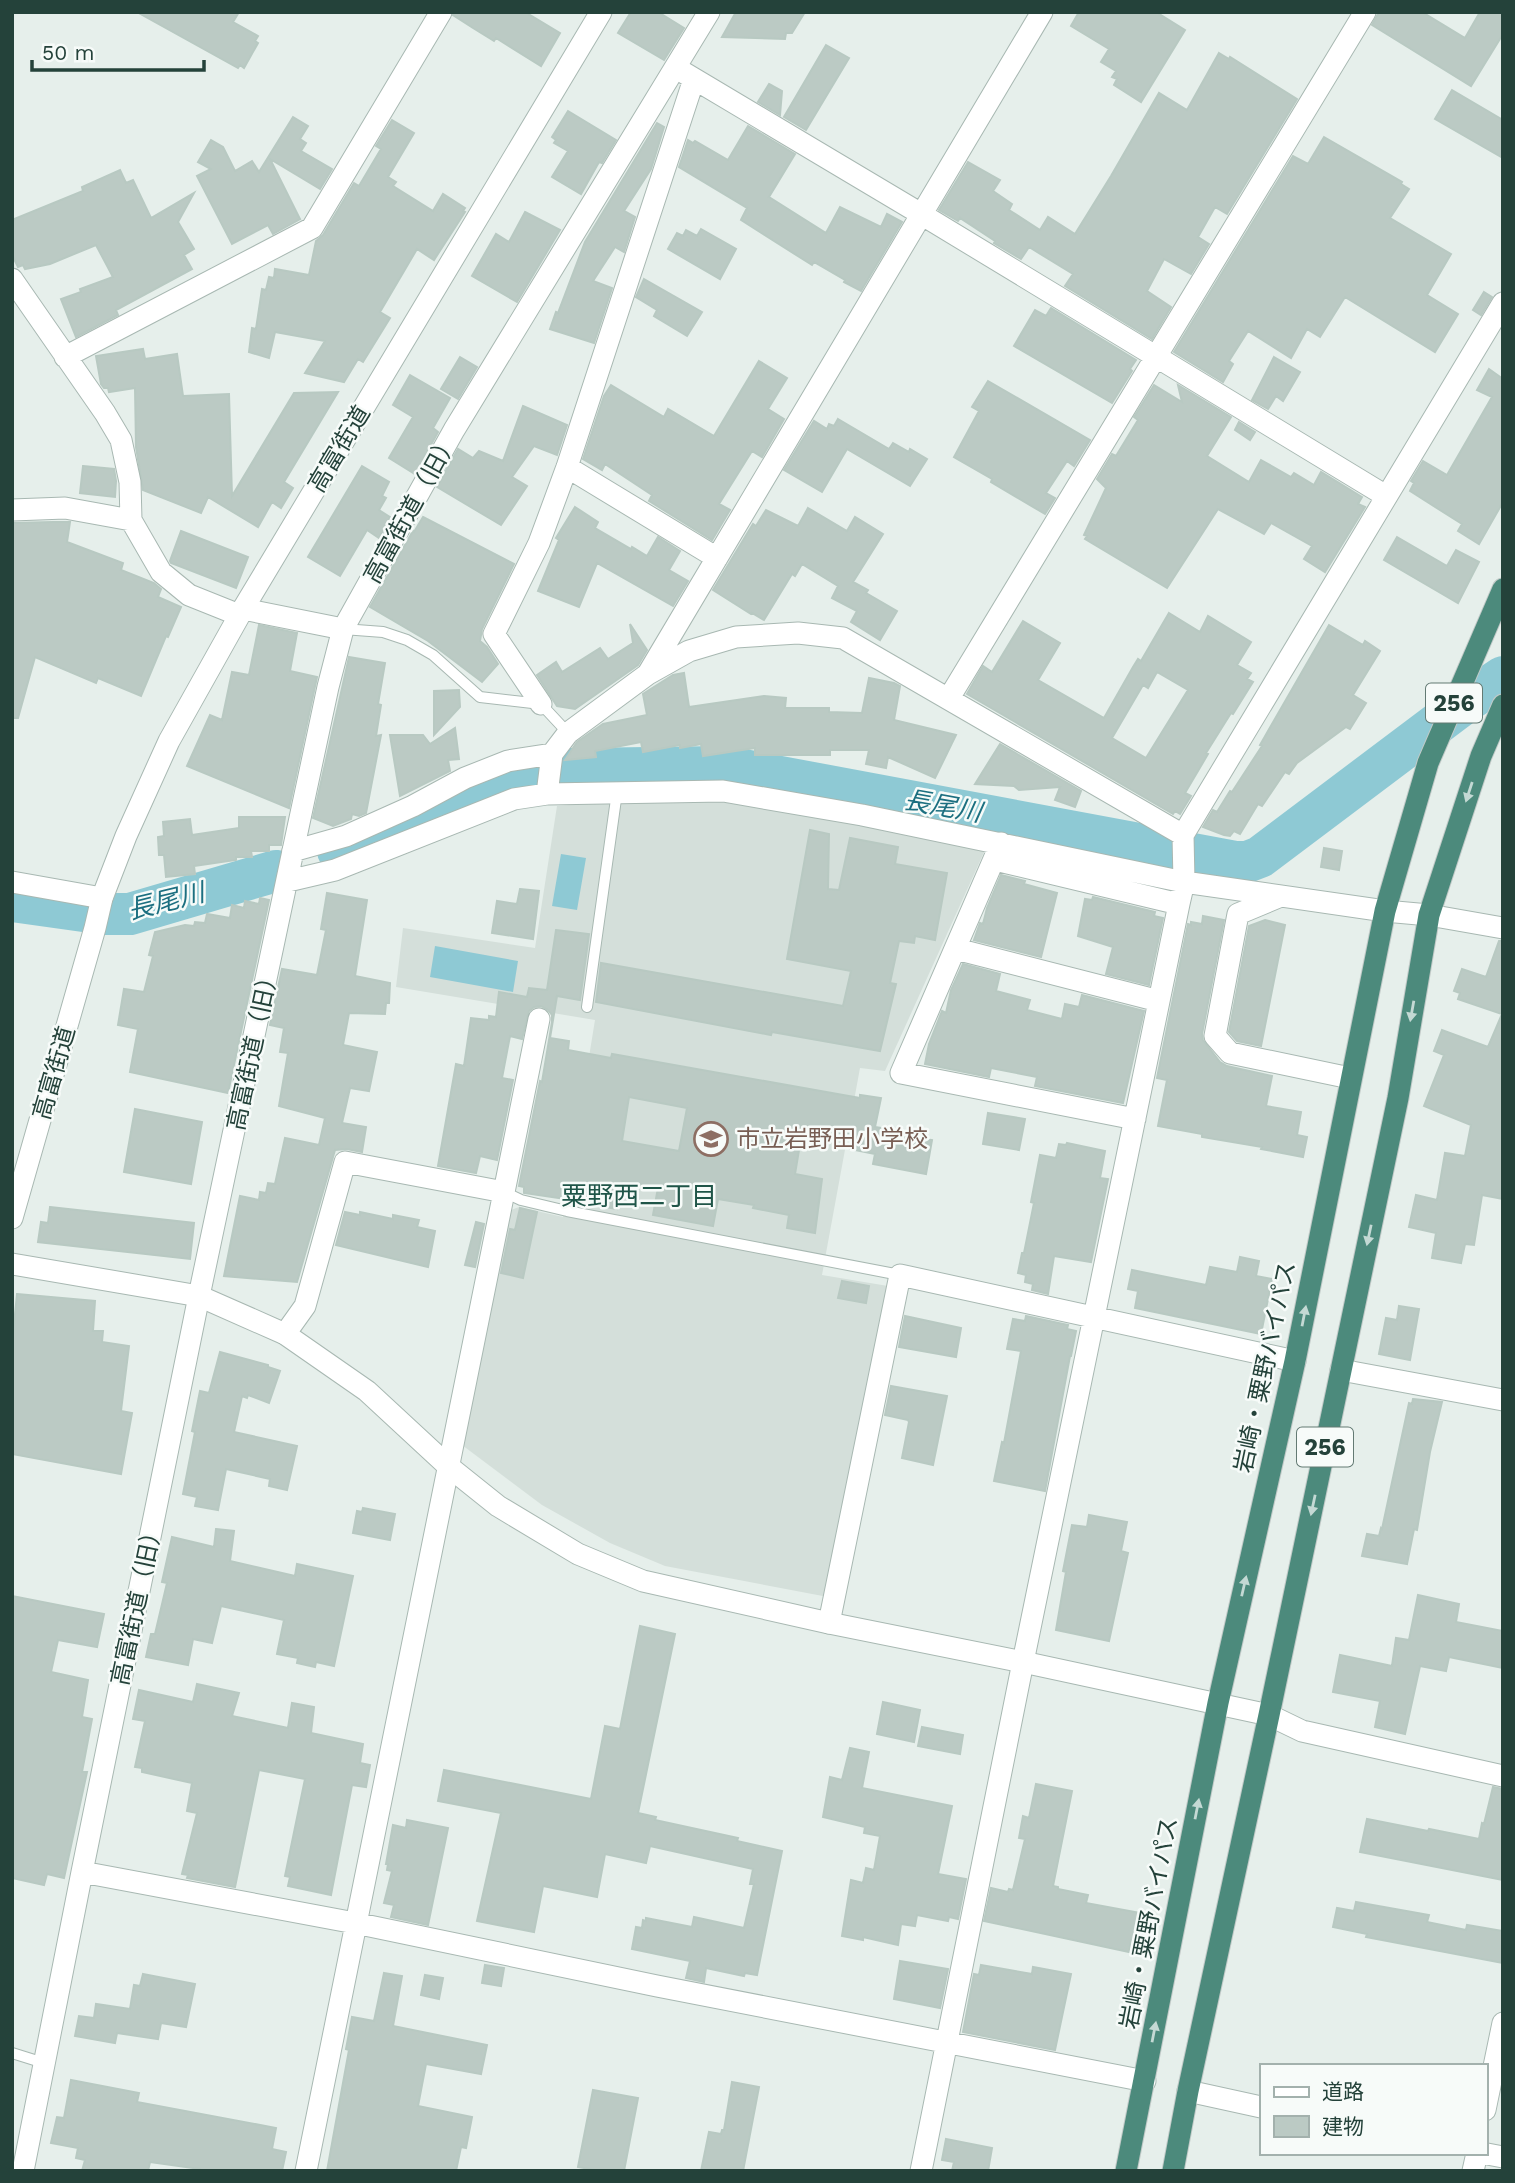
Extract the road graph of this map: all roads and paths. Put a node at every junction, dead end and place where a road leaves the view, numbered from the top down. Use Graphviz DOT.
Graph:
graph roads {
  1 [pos="441,12"];
  2 [pos="601,12"];
  3 [pos="709,12"];
  4 [pos="1042,12"];
  5 [pos="1365,12"];
  6 [pos="685,73"];
  7 [pos="921,214"];
  8 [pos="12,279"];
  9 [pos="1503,303"];
  10 [pos="1156,356"];
  11 [pos="65,357"];
  12 [pos="567,467"];
  13 [pos="1386,496"];
  14 [pos="12,510"];
  15 [pos="131,520"];
  16 [pos="717,558"];
  17 [pos="1503,589"];
  18 [pos="241,612"];
  19 [pos="343,629"];
  20 [pos="648,674"];
  21 [pos="949,698"];
  22 [pos="541,704"];
  23 [pos="1503,705"];
  24 [pos="568,733"];
  25 [pos="552,758"];
  26 [pos="467,782"];
  27 [pos="548,790"];
  28 [pos="617,792"];
  29 [pos="479,810"];
  30 [pos="1183,835"];
  31 [pos="293,851"];
  32 [pos="998,851"];
  33 [pos="288,881"];
  34 [pos="12,882"];
  35 [pos="1184,882"];
  36 [pos="1281,896"];
  37 [pos="102,898"];
  38 [pos="1180,904"];
  39 [pos="1385,911"];
  40 [pos="1429,915"];
  41 [pos="1503,928"];
  42 [pos="956,949"];
  43 [pos="1159,1001"];
  44 [pos="587,1007"];
  45 [pos="539,1019"];
  46 [pos="1350,1079"];
  47 [pos="1135,1119"];
  48 [pos="503,1192"];
  49 [pos="12,1218"];
  50 [pos="12,1264"];
  51 [pos="900,1275"];
  52 [pos="199,1296"];
  53 [pos="1094,1317"];
  54 [pos="285,1334"];
  55 [pos="1295,1361"];
  56 [pos="1341,1370"];
  57 [pos="1503,1400"];
  58 [pos="448,1465"];
  59 [pos="829,1623"];
  60 [pos="1023,1662"];
  61 [pos="1217,1703"];
  62 [pos="1269,1715"];
  63 [pos="1503,1776"];
  64 [pos="82,1872"];
  65 [pos="355,1923"];
  66 [pos="1503,2023"];
  67 [pos="948,2042"];
  68 [pos="12,2053"];
  69 [pos="44,2063"];
  70 [pos="1145,2081"];
  71 [pos="1188,2091"];
  72 [pos="1487,2100"];
  73 [pos="1260,2107"];
  74 [pos="23,2171"];
  75 [pos="306,2171"];
  76 [pos="921,2171"];
  77 [pos="1126,2171"];
  78 [pos="1173,2171"];
  1 -- 11 [label="street"];
  2 -- 18 [label="street, 高富街道"];
  3 -- 6 [label="street, 高富街道（旧）"];
  4 -- 7 [label="street"];
  5 -- 10 [label="street"];
  6 -- 7 [label="street"];
  6 -- 12 [label="street"];
  6 -- 19 [label="street, 高富街道（旧）"];
  7 -- 10 [label="street"];
  7 -- 16 [label="street"];
  8 -- 11 [label="street"];
  9 -- 13 [label="street"];
  10 -- 13 [label="street"];
  10 -- 21 [label="street"];
  11 -- 15 [label="street"];
  12 -- 16 [label="street"];
  12 -- 22 [label="street"];
  13 -- 30 [label="street"];
  14 -- 15 [label="street"];
  15 -- 18 [label="street"];
  16 -- 20 [label="street"];
  17 -- 39 [label="highway, 岩崎・粟野バイパス / 256"];
  18 -- 19 [label="street"];
  18 -- 37 [label="street, 高富街道"];
  19 -- 22 [label="lane"];
  19 -- 31 [label="street, 高富街道（旧）"];
  20 -- 21 [label="street"];
  20 -- 24 [label="street"];
  21 -- 30 [label="street"];
  22 -- 24 [label="lane"];
  23 -- 40 [label="highway, 256, one-way"];
  24 -- 25 [label="street"];
  25 -- 26 [label="street"];
  25 -- 27 [label="street"];
  26 -- 29 [label="street"];
  26 -- 31 [label="street"];
  27 -- 28 [label="street"];
  27 -- 29 [label="street"];
  28 -- 32 [label="street"];
  28 -- 44 [label="lane"];
  29 -- 33 [label="street"];
  30 -- 35 [label="street"];
  31 -- 33 [label="street, 高富街道（旧）"];
  32 -- 35 [label="street"];
  32 -- 38 [label="street"];
  32 -- 42 [label="street"];
  33 -- 52 [label="street, 高富街道（旧）"];
  34 -- 37 [label="street"];
  35 -- 36 [label="street"];
  35 -- 38 [label="street"];
  36 -- 39 [label="street"];
  36 -- 46 [label="street"];
  37 -- 49 [label="street, 高富街道"];
  38 -- 43 [label="street"];
  39 -- 40 [label="street"];
  39 -- 46 [label="highway, 岩崎・粟野バイパス / 256"];
  40 -- 41 [label="street"];
  40 -- 56 [label="highway, 256, one-way"];
  42 -- 43 [label="street"];
  42 -- 47 [label="street"];
  43 -- 47 [label="street"];
  45 -- 48 [label="street"];
  55 -- 46 [label="highway, 岩崎・粟野バイパス / 256, one-way"];
  47 -- 53 [label="street"];
  48 -- 51 [label="lane"];
  48 -- 54 [label="street"];
  48 -- 58 [label="street"];
  50 -- 52 [label="street"];
  51 -- 53 [label="street"];
  51 -- 59 [label="street"];
  52 -- 54 [label="street"];
  52 -- 64 [label="street, 高富街道（旧）"];
  53 -- 55 [label="street"];
  53 -- 60 [label="street"];
  54 -- 58 [label="street"];
  61 -- 55 [label="highway, 岩崎・粟野バイパス / 256, one-way"];
  56 -- 57 [label="street"];
  56 -- 62 [label="highway, 256, one-way"];
  58 -- 59 [label="street"];
  58 -- 65 [label="street"];
  59 -- 60 [label="street"];
  60 -- 61 [label="street"];
  60 -- 67 [label="street"];
  61 -- 62 [label="street"];
  70 -- 61 [label="highway, 岩崎・粟野バイパス / 256, one-way"];
  62 -- 63 [label="street"];
  62 -- 71 [label="highway, 256"];
  64 -- 65 [label="street"];
  64 -- 69 [label="street, 高富街道（旧）"];
  65 -- 67 [label="street"];
  65 -- 75 [label="street"];
  66 -- 72 [label="street"];
  67 -- 70 [label="street"];
  67 -- 76 [label="street"];
  68 -- 69 [label="lane"];
  69 -- 74 [label="street, 高富街道（旧）"];
  70 -- 77 [label="highway, 岩崎・粟野バイパス / 256"];
  71 -- 73 [label="street"];
  71 -- 78 [label="highway, 256"];
}
